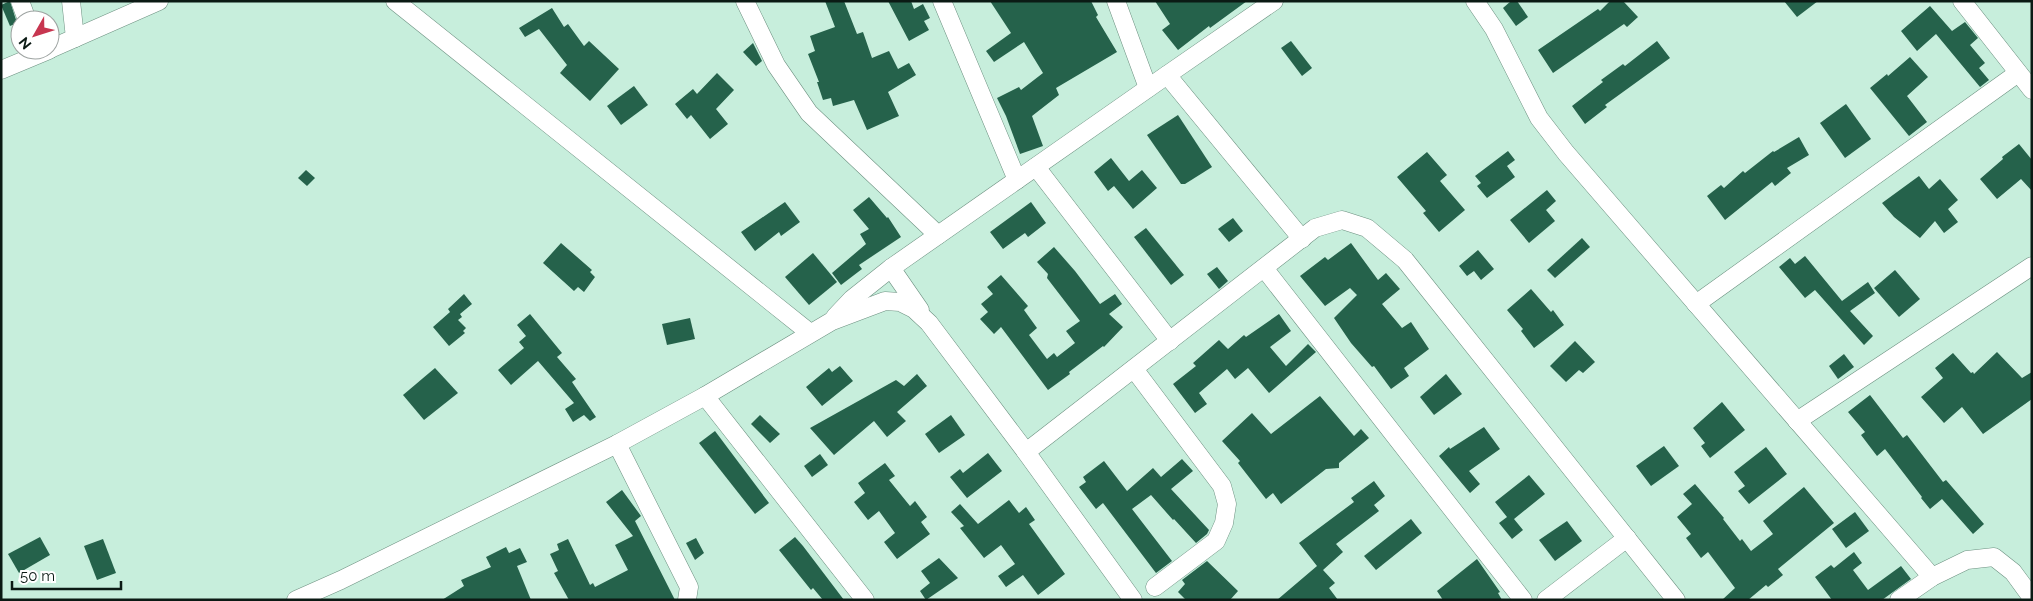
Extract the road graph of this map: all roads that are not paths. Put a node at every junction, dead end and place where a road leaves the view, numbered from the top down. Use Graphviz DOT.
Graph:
graph roads {
  1 [pos="71,1"];
  2 [pos="158,1"];
  3 [pos="395,1"];
  4 [pos="745,1"];
  5 [pos="942,1"];
  6 [pos="1116,1"];
  7 [pos="1274,1"];
  8 [pos="1475,1"];
  9 [pos="1962,1"];
  10 [pos="75,38"];
  11 [pos="60,44"];
  12 [pos="24,60"];
  13 [pos="1,70"];
  14 [pos="2018,72"];
  15 [pos="1167,75"];
  16 [pos="1148,88"];
  17 [pos="2032,90"];
  18 [pos="1036,167"];
  19 [pos="1017,180"];
  20 [pos="938,235"];
  21 [pos="1302,239"];
  22 [pos="2032,266"];
  23 [pos="891,268"];
  24 [pos="1264,268"];
  25 [pos="1696,304"];
  26 [pos="832,321"];
  27 [pos="929,322"];
  28 [pos="810,333"];
  29 [pos="1170,341"];
  30 [pos="1134,369"];
  31 [pos="705,396"];
  32 [pos="1797,421"];
  33 [pos="617,444"];
  34 [pos="1026,452"];
  35 [pos="1627,538"];
  36 [pos="1932,577"];
  37 [pos="1155,587"];
  38 [pos="2032,598"];
  39 [pos="296,600"];
  40 [pos="687,600"];
  41 [pos="865,600"];
  42 [pos="1133,600"];
  43 [pos="1523,600"];
  44 [pos="1546,600"];
  45 [pos="1676,600"];
  46 [pos="1899,600"];
  1 -- 10 [label="street"];
  2 -- 10 [label="street"];
  3 -- 28 [label="street"];
  4 -- 20 [label="street"];
  5 -- 19 [label="street"];
  6 -- 16 [label="street"];
  7 -- 15 [label="street"];
  8 -- 25 [label="street"];
  9 -- 14 [label="street"];
  10 -- 11 [label="street"];
  12 -- 13 [label="street"];
  14 -- 17 [label="street"];
  14 -- 25 [label="street"];
  15 -- 16 [label="street"];
  15 -- 21 [label="street"];
  16 -- 18 [label="street"];
  18 -- 19 [label="street"];
  18 -- 29 [label="street"];
  19 -- 20 [label="street"];
  20 -- 23 [label="street"];
  21 -- 24 [label="street"];
  21 -- 35 [label="street"];
  22 -- 32 [label="street"];
  23 -- 26 [label="street"];
  23 -- 27 [label="street"];
  24 -- 29 [label="street"];
  24 -- 43 [label="street"];
  25 -- 32 [label="street"];
  26 -- 27 [label="street"];
  26 -- 28 [label="street"];
  27 -- 34 [label="street"];
  28 -- 31 [label="street"];
  29 -- 30 [label="street"];
  30 -- 34 [label="street"];
  30 -- 37 [label="street"];
  31 -- 33 [label="street"];
  31 -- 41 [label="street"];
  32 -- 36 [label="street"];
  33 -- 39 [label="street"];
  33 -- 40 [label="street"];
  34 -- 42 [label="street"];
  35 -- 44 [label="street"];
  35 -- 45 [label="street"];
  36 -- 38 [label="street"];
  36 -- 46 [label="street"];
}
